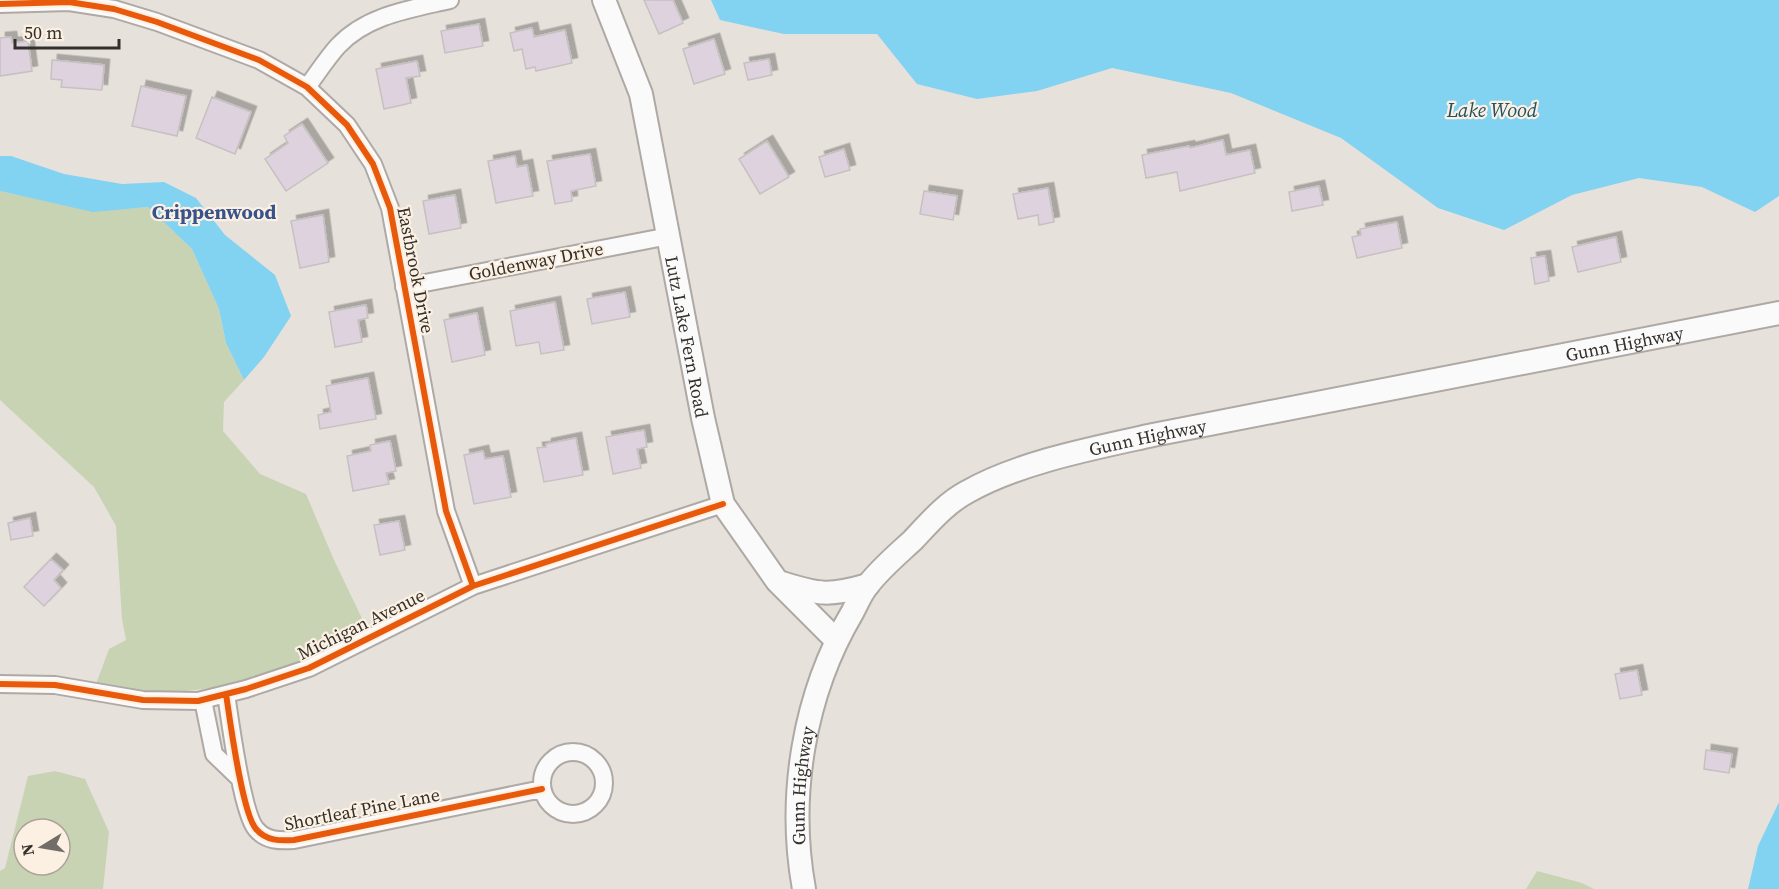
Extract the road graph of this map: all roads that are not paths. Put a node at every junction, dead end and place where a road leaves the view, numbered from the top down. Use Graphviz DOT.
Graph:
graph roads {
  1 [pos="450,0"];
  2 [pos="604,0"];
  3 [pos="0,4"];
  4 [pos="389,7"];
  5 [pos="307,87"];
  6 [pos="669,236"];
  7 [pos="404,287"];
  8 [pos="1779,313"];
  9 [pos="723,504"];
  10 [pos="777,581"];
  11 [pos="868,585"];
  12 [pos="473,586"];
  13 [pos="836,640"];
  14 [pos="0,684"];
  15 [pos="226,694"];
  16 [pos="203,700"];
  17 [pos="240,779"];
  18 [pos="542,789"];
  19 [pos="804,889"];
  1 -- 4 [label="street"];
  2 -- 6 [label="main road, Lutz Lake Fern Road"];
  3 -- 5 [label="street, Eastbrook Drive"];
  4 -- 5 [label="street"];
  5 -- 7 [label="street, Eastbrook Drive"];
  6 -- 7 [label="street, Goldenway Drive"];
  6 -- 9 [label="main road, Lutz Lake Fern Road"];
  7 -- 12 [label="street, Eastbrook Drive"];
  8 -- 11 [label="main road, Gunn Highway"];
  9 -- 10 [label="main road, Lutz Lake Fern Road"];
  9 -- 12 [label="street, Michigan Avenue"];
  10 -- 11 [label="main road"];
  10 -- 13 [label="main road, Lutz Lake Fern Road"];
  11 -- 13 [label="main road, Gunn Highway"];
  12 -- 15 [label="street, Michigan Avenue"];
  13 -- 19 [label="main road, Gunn Highway"];
  14 -- 16 [label="street, Michigan Avenue"];
  15 -- 16 [label="street, Michigan Avenue"];
  15 -- 17 [label="street, Shortleaf Pine Lane"];
  16 -- 17 [label="street"];
  17 -- 18 [label="street, Shortleaf Pine Lane"];
}
